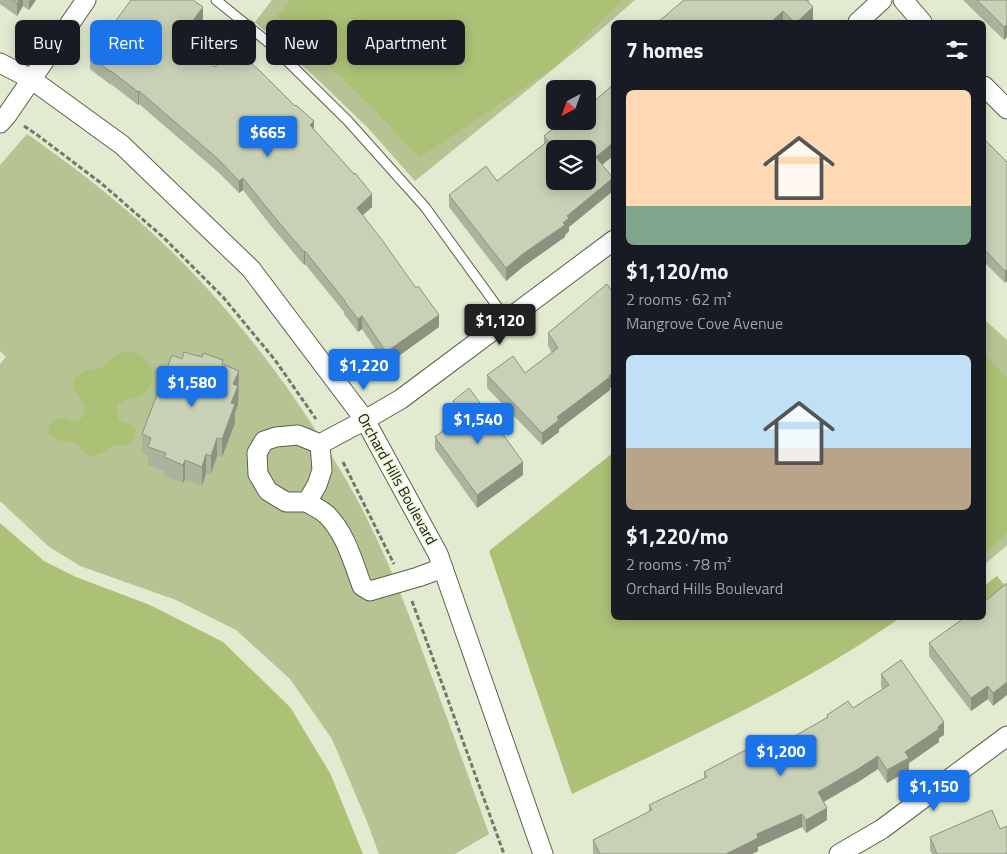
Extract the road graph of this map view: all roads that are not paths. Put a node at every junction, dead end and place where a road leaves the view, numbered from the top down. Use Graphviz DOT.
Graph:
graph roads {
  1 [pos="86,0"];
  2 [pos="216,0"];
  3 [pos="882,0"];
  4 [pos="903,0"];
  5 [pos="860,20"];
  6 [pos="920,20"];
  7 [pos="0,63"];
  8 [pos="31,79"];
  9 [pos="986,88"];
  10 [pos="1007,109"];
  11 [pos="0,123"];
  12 [pos="611,242"];
  13 [pos="506,320"];
  14 [pos="365,420"];
  15 [pos="320,444"];
  16 [pos="307,502"];
  17 [pos="443,568"];
  18 [pos="1007,736"];
  19 [pos="845,853"];
  20 [pos="543,854"];
  1 -- 8 [label="street"];
  2 -- 13 [label="lane"];
  3 -- 5 [label="street"];
  4 -- 6 [label="street"];
  7 -- 8 [label="street, Orchard Hills Boulevard"];
  8 -- 11 [label="street"];
  8 -- 14 [label="street, Orchard Hills Boulevard"];
  9 -- 10 [label="street"];
  12 -- 13 [label="street"];
  13 -- 14 [label="street"];
  14 -- 15 [label="street"];
  14 -- 17 [label="street, Orchard Hills Boulevard"];
  15 -- 16 [label="street"];
  15 -- 16 [label="street"];
  16 -- 17 [label="street"];
  17 -- 20 [label="street, Orchard Hills Boulevard"];
  18 -- 19 [label="street"];
}
